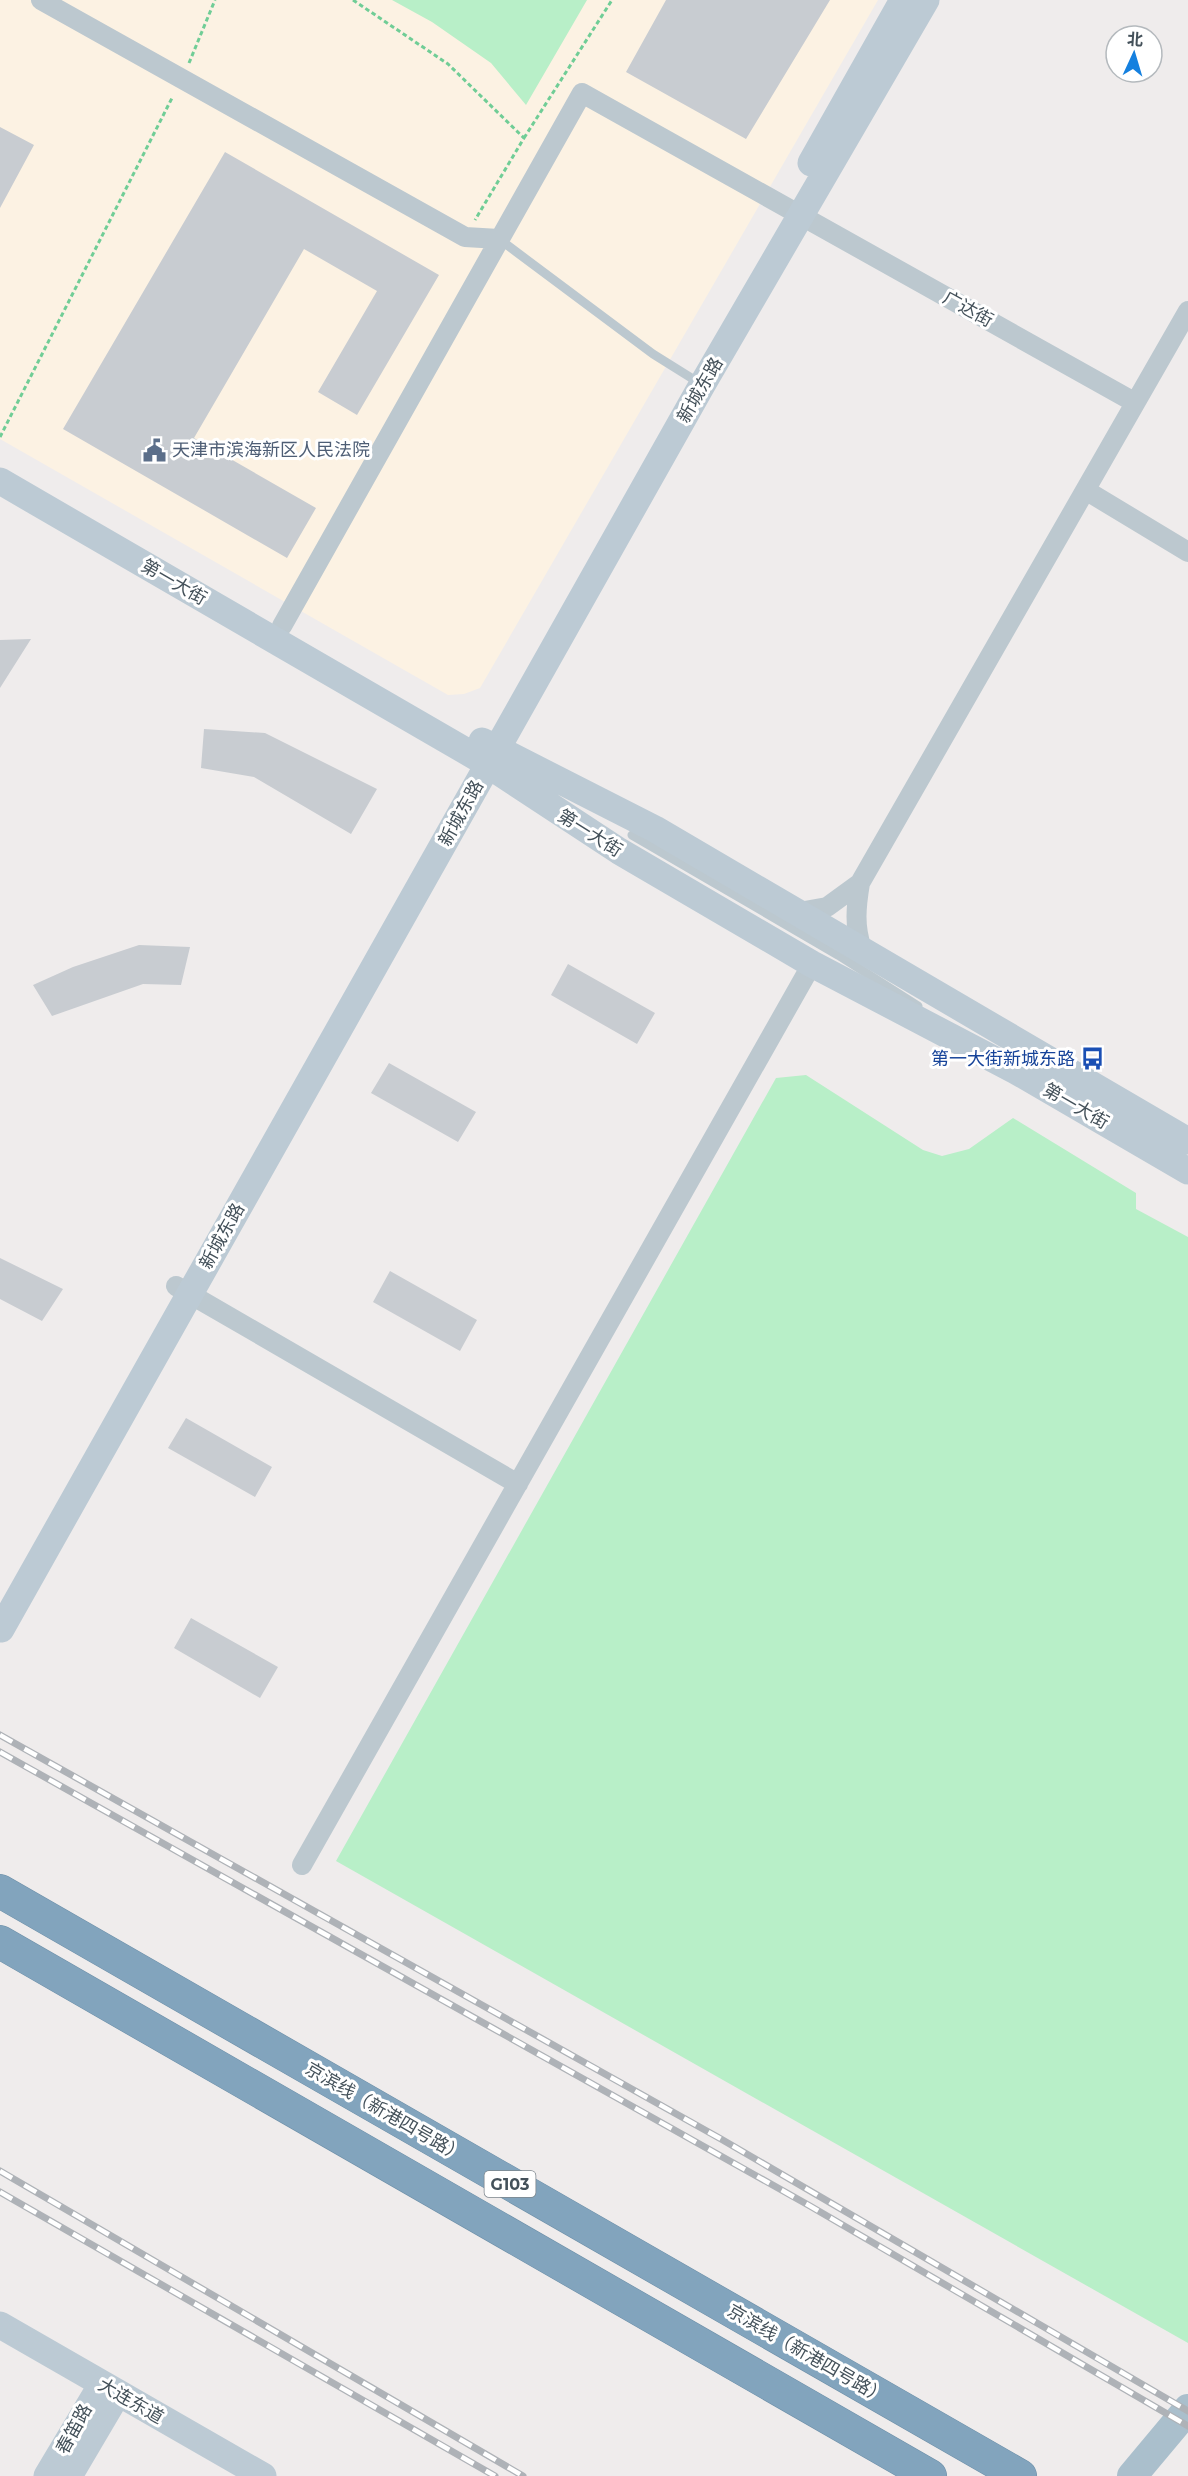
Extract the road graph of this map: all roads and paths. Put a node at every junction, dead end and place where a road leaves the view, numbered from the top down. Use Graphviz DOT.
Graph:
graph roads {
  1 [pos="41,0"];
  2 [pos="215,0"];
  3 [pos="353,0"];
  4 [pos="612,0"];
  5 [pos="903,0"];
  6 [pos="926,0"];
  7 [pos="182,80"];
  8 [pos="524,138"];
  9 [pos="794,212"];
  10 [pos="465,237"];
  11 [pos="499,239"];
  12 [pos="1186,319"];
  13 [pos="696,381"];
  14 [pos="1134,402"];
  15 [pos="0,437"];
  16 [pos="0,461"];
  17 [pos="0,481"];
  18 [pos="1086,491"];
  19 [pos="1188,552"];
  20 [pos="282,626"];
  21 [pos="486,753"];
  22 [pos="632,835"];
  23 [pos="860,883"];
  24 [pos="799,912"];
  25 [pos="862,949"];
  26 [pos="812,964"];
  27 [pos="1016,1071"];
  28 [pos="1188,1141"];
  29 [pos="1188,1171"];
  30 [pos="183,1290"];
  31 [pos="518,1484"];
  32 [pos="0,1597"];
  33 [pos="1,1629"];
  34 [pos="302,1865"];
  35 [pos="0,1891"];
  36 [pos="0,1942"];
  37 [pos="0,2325"];
  38 [pos="0,2345"];
  39 [pos="105,2395"];
  40 [pos="1188,2409"];
  41 [pos="1163,2440"];
  42 [pos="47,2476"];
  43 [pos="69,2476"];
  44 [pos="229,2476"];
  45 [pos="263,2476"];
  46 [pos="930,2476"];
  47 [pos="1020,2476"];
  48 [pos="1132,2476"];
  49 [pos="1149,2476"];
  1 -- 7 [label="street"];
  2 -- 7 [label="path"];
  3 -- 8 [label="path"];
  4 -- 8 [label="path"];
  5 -- 9 [label="main road, 新城东路"];
  6 -- 9 [label="main road, 新城东路"];
  7 -- 10 [label="street"];
  7 -- 15 [label="path"];
  8 -- 10 [label="path"];
  9 -- 11 [label="street, 广达街"];
  9 -- 13 [label="main road, 新城东路"];
  9 -- 14 [label="street, 广达街"];
  10 -- 11 [label="street"];
  11 -- 13 [label="lane"];
  11 -- 20 [label="street"];
  12 -- 14 [label="street"];
  13 -- 21 [label="main road, 新城东路"];
  14 -- 18 [label="street"];
  16 -- 20 [label="main road, 第一大街"];
  17 -- 21 [label="main road, 第一大街"];
  18 -- 19 [label="street"];
  18 -- 23 [label="street"];
  20 -- 21 [label="main road, 第一大街"];
  21 -- 24 [label="main road, 第一大街"];
  21 -- 26 [label="main road, 第一大街"];
  21 -- 30 [label="main road, 新城东路"];
  22 -- 27 [label="lane"];
  23 -- 24 [label="street"];
  23 -- 25 [label="street"];
  24 -- 25 [label="main road, 第一大街"];
  25 -- 28 [label="main road, 第一大街"];
  26 -- 27 [label="main road, 第一大街"];
  26 -- 31 [label="street"];
  27 -- 29 [label="main road, 第一大街"];
  30 -- 31 [label="street"];
  30 -- 32 [label="main road, 新城东路"];
  30 -- 33 [label="main road, 新城东路"];
  31 -- 34 [label="street"];
  35 -- 47 [label="highway, 京滨线（新港四号路） / G103"];
  36 -- 46 [label="highway, G103"];
  37 -- 39 [label="main road, 大连东道"];
  38 -- 39 [label="main road, 大连东道"];
  39 -- 42 [label="main road, 春笛路"];
  39 -- 43 [label="main road, 春笛路"];
  39 -- 44 [label="main road, 大连东道"];
  39 -- 45 [label="main road, 大连东道"];
  40 -- 41 [label="main road"];
  41 -- 48 [label="main road"];
  41 -- 49 [label="main road"];
}
